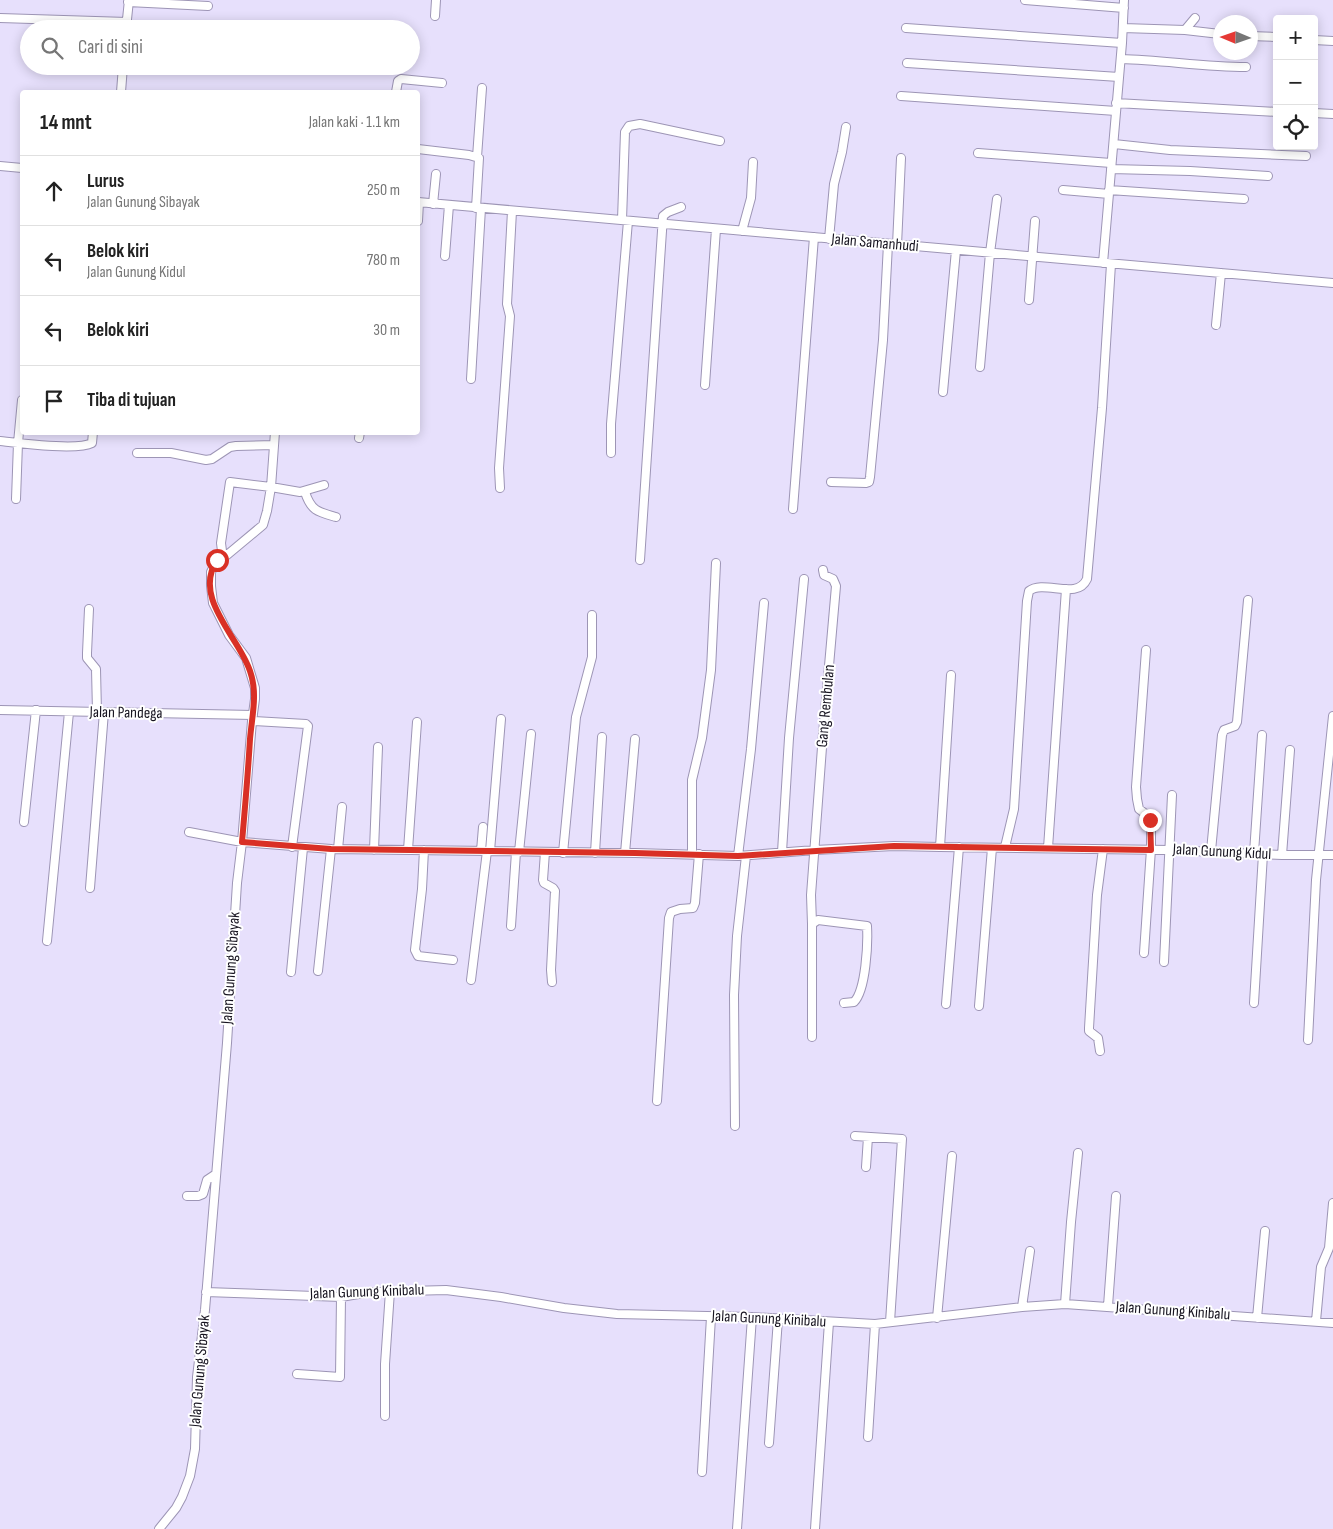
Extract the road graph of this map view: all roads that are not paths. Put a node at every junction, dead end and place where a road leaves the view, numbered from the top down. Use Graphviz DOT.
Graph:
graph roads {
  1 [pos="436,0"];
  2 [pos="1025,0"];
  3 [pos="129,1"];
  4 [pos="1124,4"];
  5 [pos="208,6"];
  6 [pos="435,16"];
  7 [pos="0,18"];
  8 [pos="1195,18"];
  9 [pos="36,20"];
  10 [pos="127,20"];
  11 [pos="906,28"];
  12 [pos="1123,28"];
  13 [pos="1185,30"];
  14 [pos="1213,33"];
  15 [pos="1258,36"];
  16 [pos="1273,37"];
  17 [pos="1318,40"];
  18 [pos="1333,41"];
  19 [pos="1122,43"];
  20 [pos="1121,59"];
  21 [pos="907,63"];
  22 [pos="1246,67"];
  23 [pos="122,75"];
  24 [pos="1119,77"];
  25 [pos="442,83"];
  26 [pos="482,88"];
  27 [pos="121,90"];
  28 [pos="396,90"];
  29 [pos="901,96"];
  30 [pos="1116,107"];
  31 [pos="1273,112"];
  32 [pos="1318,113"];
  33 [pos="1333,114"];
  34 [pos="846,127"];
  35 [pos="720,141"];
  36 [pos="1114,144"];
  37 [pos="420,149"];
  38 [pos="978,153"];
  39 [pos="1306,156"];
  40 [pos="477,157"];
  41 [pos="900,158"];
  42 [pos="753,162"];
  43 [pos="0,166"];
  44 [pos="1111,166"];
  45 [pos="20,168"];
  46 [pos="436,174"];
  47 [pos="1268,176"];
  48 [pos="1062,190"];
  49 [pos="1109,192"];
  50 [pos="997,199"];
  51 [pos="1244,199"];
  52 [pos="420,202"];
  53 [pos="433,204"];
  54 [pos="449,205"];
  55 [pos="681,207"];
  56 [pos="478,208"];
  57 [pos="512,211"];
  58 [pos="625,221"];
  59 [pos="1035,221"];
  60 [pos="663,224"];
  61 [pos="716,229"];
  62 [pos="742,231"];
  63 [pos="814,237"];
  64 [pos="829,238"];
  65 [pos="892,244"];
  66 [pos="956,250"];
  67 [pos="990,253"];
  68 [pos="445,256"];
  69 [pos="1032,256"];
  70 [pos="1107,263"];
  71 [pos="1221,273"];
  72 [pos="1333,283"];
  73 [pos="1029,300"];
  74 [pos="1216,325"];
  75 [pos="980,367"];
  76 [pos="471,379"];
  77 [pos="705,384"];
  78 [pos="943,392"];
  79 [pos="20,422"];
  80 [pos="93,435"];
  81 [pos="275,435"];
  82 [pos="0,441"];
  83 [pos="18,443"];
  84 [pos="274,444"];
  85 [pos="137,453"];
  86 [pos="611,453"];
  87 [pos="832,482"];
  88 [pos="324,485"];
  89 [pos="271,487"];
  90 [pos="500,488"];
  91 [pos="305,492"];
  92 [pos="16,499"];
  93 [pos="793,509"];
  94 [pos="336,516"];
  95 [pos="227,556"];
  96 [pos="640,560"];
  97 [pos="716,563"];
  98 [pos="823,570"];
  99 [pos="804,579"];
  100 [pos="1066,589"];
  101 [pos="1248,600"];
  102 [pos="764,604"];
  103 [pos="88,608"];
  104 [pos="592,615"];
  105 [pos="1146,650"];
  106 [pos="951,675"];
  107 [pos="0,710"];
  108 [pos="36,710"];
  109 [pos="68,712"];
  110 [pos="101,712"];
  111 [pos="1333,716"];
  112 [pos="252,718"];
  113 [pos="501,719"];
  114 [pos="417,722"];
  115 [pos="531,734"];
  116 [pos="1262,735"];
  117 [pos="602,736"];
  118 [pos="635,739"];
  119 [pos="378,747"];
  120 [pos="1290,750"];
  121 [pos="1172,796"];
  122 [pos="342,807"];
  123 [pos="24,822"];
  124 [pos="483,828"];
  125 [pos="189,832"];
  126 [pos="242,842"];
  127 [pos="940,846"];
  128 [pos="292,847"];
  129 [pos="959,847"];
  130 [pos="1005,847"];
  131 [pos="303,848"];
  132 [pos="992,848"];
  133 [pos="1048,848"];
  134 [pos="335,849"];
  135 [pos="1103,849"];
  136 [pos="374,850"];
  137 [pos="408,850"];
  138 [pos="424,850"];
  139 [pos="815,850"];
  140 [pos="1151,850"];
  141 [pos="1170,850"];
  142 [pos="486,851"];
  143 [pos="1211,851"];
  144 [pos="518,852"];
  145 [pos="545,852"];
  146 [pos="782,852"];
  147 [pos="563,853"];
  148 [pos="596,853"];
  149 [pos="625,853"];
  150 [pos="1254,853"];
  151 [pos="696,854"];
  152 [pos="1263,854"];
  153 [pos="1282,855"];
  154 [pos="1319,855"];
  155 [pos="1333,855"];
  156 [pos="742,856"];
  157 [pos="90,888"];
  158 [pos="812,924"];
  159 [pos="511,926"];
  160 [pos="47,941"];
  161 [pos="1144,954"];
  162 [pos="453,960"];
  163 [pos="1164,962"];
  164 [pos="318,970"];
  165 [pos="291,972"];
  166 [pos="472,980"];
  167 [pos="552,982"];
  168 [pos="844,1003"];
  169 [pos="1254,1003"];
  170 [pos="946,1004"];
  171 [pos="979,1006"];
  172 [pos="812,1037"];
  173 [pos="1308,1040"];
  174 [pos="1100,1051"];
  175 [pos="657,1101"];
  176 [pos="735,1126"];
  177 [pos="856,1136"];
  178 [pos="868,1137"];
  179 [pos="1078,1153"];
  180 [pos="952,1156"];
  181 [pos="866,1168"];
  182 [pos="216,1174"];
  183 [pos="188,1196"];
  184 [pos="1116,1196"];
  185 [pos="1333,1203"];
  186 [pos="1265,1231"];
  187 [pos="1030,1251"];
  188 [pos="390,1291"];
  189 [pos="206,1292"];
  190 [pos="341,1297"];
  191 [pos="1065,1304"];
  192 [pos="1108,1306"];
  193 [pos="1022,1307"];
  194 [pos="711,1316"];
  195 [pos="752,1317"];
  196 [pos="937,1318"];
  197 [pos="1257,1318"];
  198 [pos="778,1319"];
  199 [pos="1316,1321"];
  200 [pos="829,1322"];
  201 [pos="890,1322"];
  202 [pos="1333,1322"];
  203 [pos="875,1324"];
  204 [pos="297,1374"];
  205 [pos="385,1416"];
  206 [pos="868,1438"];
  207 [pos="769,1443"];
  208 [pos="702,1472"];
  209 [pos="159,1529"];
  210 [pos="737,1529"];
  211 [pos="815,1529"];
  1 -- 6 [label="street"];
  2 -- 4 [label="street"];
  3 -- 5 [label="street"];
  3 -- 10 [label="street"];
  4 -- 12 [label="street"];
  7 -- 9 [label="street"];
  8 -- 13 [label="street"];
  11 -- 19 [label="street"];
  12 -- 13 [label="street"];
  12 -- 19 [label="street"];
  13 -- 14 [label="street"];
  15 -- 16 [label="street"];
  17 -- 18 [label="street"];
  19 -- 20 [label="street"];
  20 -- 22 [label="street"];
  20 -- 24 [label="street"];
  21 -- 24 [label="street"];
  23 -- 27 [label="street"];
  24 -- 30 [label="street"];
  25 -- 28 [label="street"];
  26 -- 40 [label="street"];
  29 -- 30 [label="street"];
  30 -- 31 [label="street"];
  30 -- 36 [label="street"];
  32 -- 33 [label="street"];
  34 -- 64 [label="street"];
  35 -- 58 [label="street"];
  36 -- 39 [label="street"];
  36 -- 44 [label="street"];
  37 -- 40 [label="street"];
  38 -- 44 [label="street"];
  40 -- 56 [label="street"];
  41 -- 65 [label="street"];
  42 -- 62 [label="street"];
  43 -- 45 [label="street"];
  44 -- 47 [label="street"];
  44 -- 49 [label="street"];
  46 -- 53 [label="street"];
  48 -- 49 [label="street"];
  49 -- 51 [label="street"];
  49 -- 70 [label="street"];
  50 -- 67 [label="street"];
  52 -- 53 [label="street, Jalan Samanhudi"];
  53 -- 54 [label="street, Jalan Samanhudi"];
  54 -- 56 [label="street, Jalan Samanhudi"];
  54 -- 68 [label="street"];
  55 -- 60 [label="street"];
  56 -- 57 [label="street, Jalan Samanhudi"];
  56 -- 76 [label="street"];
  57 -- 58 [label="street, Jalan Samanhudi"];
  57 -- 90 [label="street"];
  58 -- 60 [label="street, Jalan Samanhudi"];
  58 -- 86 [label="street"];
  59 -- 69 [label="street"];
  60 -- 61 [label="street, Jalan Samanhudi"];
  60 -- 96 [label="street"];
  61 -- 62 [label="street, Jalan Samanhudi"];
  61 -- 77 [label="street"];
  62 -- 63 [label="street, Jalan Samanhudi"];
  63 -- 64 [label="street, Jalan Samanhudi"];
  63 -- 93 [label="street"];
  64 -- 65 [label="street, Jalan Samanhudi"];
  65 -- 66 [label="street, Jalan Samanhudi"];
  65 -- 87 [label="street"];
  66 -- 67 [label="street, Jalan Samanhudi"];
  66 -- 78 [label="street"];
  67 -- 69 [label="street, Jalan Samanhudi"];
  67 -- 75 [label="street"];
  69 -- 70 [label="street, Jalan Samanhudi"];
  69 -- 73 [label="street"];
  70 -- 71 [label="street, Jalan Samanhudi"];
  70 -- 100 [label="street"];
  71 -- 72 [label="street, Jalan Samanhudi"];
  71 -- 74 [label="street"];
  79 -- 83 [label="street"];
  80 -- 83 [label="street"];
  81 -- 84 [label="street, Jalan Gunung Sibayak"];
  82 -- 83 [label="street"];
  83 -- 92 [label="street"];
  84 -- 85 [label="street"];
  84 -- 89 [label="street, Jalan Gunung Sibayak"];
  88 -- 91 [label="street"];
  89 -- 91 [label="street"];
  89 -- 95 [label="street, Jalan Gunung Sibayak"];
  89 -- 95 [label="street"];
  91 -- 94 [label="street"];
  95 -- 112 [label="street, Jalan Gunung Sibayak"];
  97 -- 151 [label="street"];
  98 -- 139 [label="street, Gang Rembulan"];
  99 -- 146 [label="street"];
  100 -- 130 [label="street"];
  100 -- 133 [label="street"];
  101 -- 143 [label="street"];
  102 -- 156 [label="street"];
  103 -- 110 [label="street"];
  104 -- 147 [label="street"];
  105 -- 140 [label="street"];
  106 -- 127 [label="street"];
  107 -- 108 [label="street, Jalan Pandega"];
  108 -- 109 [label="street, Jalan Pandega"];
  108 -- 123 [label="street"];
  109 -- 110 [label="street, Jalan Pandega"];
  109 -- 160 [label="street"];
  110 -- 112 [label="street, Jalan Pandega"];
  110 -- 157 [label="street"];
  111 -- 154 [label="street"];
  112 -- 126 [label="street, Jalan Gunung Sibayak"];
  112 -- 128 [label="street, Jalan Pandega"];
  113 -- 142 [label="street"];
  114 -- 137 [label="street"];
  115 -- 144 [label="street"];
  116 -- 150 [label="street"];
  117 -- 148 [label="street"];
  118 -- 149 [label="street"];
  119 -- 136 [label="street"];
  120 -- 153 [label="street"];
  121 -- 141 [label="street"];
  122 -- 134 [label="street"];
  124 -- 142 [label="street"];
  125 -- 126 [label="street, Jalan Gunung Kidul"];
  126 -- 128 [label="street, Jalan Gunung Kidul"];
  126 -- 182 [label="street, Jalan Gunung Sibayak"];
  127 -- 129 [label="street, Jalan Gunung Kidul"];
  127 -- 139 [label="street, Jalan Gunung Kidul"];
  128 -- 131 [label="street, Jalan Gunung Kidul"];
  129 -- 132 [label="street, Jalan Gunung Kidul"];
  129 -- 170 [label="street"];
  130 -- 132 [label="street, Jalan Gunung Kidul"];
  130 -- 133 [label="street, Jalan Gunung Kidul"];
  131 -- 134 [label="street, Jalan Gunung Kidul"];
  131 -- 165 [label="street"];
  132 -- 171 [label="street"];
  133 -- 135 [label="street, Jalan Gunung Kidul"];
  134 -- 136 [label="street, Jalan Gunung Kidul"];
  134 -- 164 [label="street"];
  135 -- 140 [label="street, Jalan Gunung Kidul"];
  135 -- 174 [label="street"];
  136 -- 137 [label="street, Jalan Gunung Kidul"];
  137 -- 138 [label="street, Jalan Gunung Kidul"];
  138 -- 142 [label="street, Jalan Gunung Kidul"];
  138 -- 162 [label="street"];
  139 -- 146 [label="street, Jalan Gunung Kidul"];
  139 -- 158 [label="street, Gang Rembulan"];
  140 -- 141 [label="street, Jalan Gunung Kidul"];
  140 -- 161 [label="street"];
  141 -- 143 [label="street, Jalan Gunung Kidul"];
  141 -- 163 [label="street"];
  142 -- 144 [label="street, Jalan Gunung Kidul"];
  142 -- 166 [label="street"];
  143 -- 150 [label="street, Jalan Gunung Kidul"];
  144 -- 145 [label="street, Jalan Gunung Kidul"];
  144 -- 159 [label="street"];
  145 -- 147 [label="street, Jalan Gunung Kidul"];
  145 -- 167 [label="street"];
  146 -- 156 [label="street, Jalan Gunung Kidul"];
  147 -- 148 [label="street, Jalan Gunung Kidul"];
  148 -- 149 [label="street, Jalan Gunung Kidul"];
  149 -- 151 [label="street, Jalan Gunung Kidul"];
  150 -- 152 [label="street, Jalan Gunung Kidul"];
  151 -- 156 [label="street, Jalan Gunung Kidul"];
  151 -- 175 [label="street"];
  152 -- 153 [label="street, Jalan Gunung Kidul"];
  152 -- 169 [label="street"];
  153 -- 154 [label="street, Jalan Gunung Kidul"];
  154 -- 155 [label="street, Jalan Gunung Kidul"];
  154 -- 173 [label="street"];
  156 -- 176 [label="street"];
  158 -- 168 [label="street"];
  158 -- 172 [label="street, Gang Rembulan"];
  177 -- 178 [label="street"];
  178 -- 181 [label="street"];
  178 -- 201 [label="street"];
  179 -- 191 [label="street"];
  180 -- 196 [label="street"];
  182 -- 183 [label="street"];
  182 -- 189 [label="street, Jalan Gunung Sibayak"];
  184 -- 192 [label="street"];
  185 -- 199 [label="street"];
  186 -- 197 [label="street"];
  187 -- 193 [label="street"];
  188 -- 190 [label="street, Jalan Gunung Kinibalu"];
  188 -- 194 [label="street, Jalan Gunung Kinibalu"];
  188 -- 205 [label="street"];
  189 -- 190 [label="street, Jalan Gunung Kinibalu"];
  189 -- 209 [label="street, Jalan Gunung Sibayak"];
  190 -- 204 [label="street"];
  191 -- 192 [label="street, Jalan Gunung Kinibalu"];
  191 -- 193 [label="street, Jalan Gunung Kinibalu"];
  192 -- 197 [label="street, Jalan Gunung Kinibalu"];
  193 -- 196 [label="street, Jalan Gunung Kinibalu"];
  194 -- 195 [label="street, Jalan Gunung Kinibalu"];
  194 -- 208 [label="street"];
  195 -- 198 [label="street, Jalan Gunung Kinibalu"];
  195 -- 210 [label="street"];
  196 -- 201 [label="street, Jalan Gunung Kinibalu"];
  197 -- 199 [label="street, Jalan Gunung Kinibalu"];
  198 -- 200 [label="street, Jalan Gunung Kinibalu"];
  198 -- 207 [label="street"];
  199 -- 202 [label="street, Jalan Gunung Kinibalu"];
  200 -- 203 [label="street, Jalan Gunung Kinibalu"];
  200 -- 211 [label="street"];
  201 -- 203 [label="street, Jalan Gunung Kinibalu"];
  203 -- 206 [label="street"];
}
